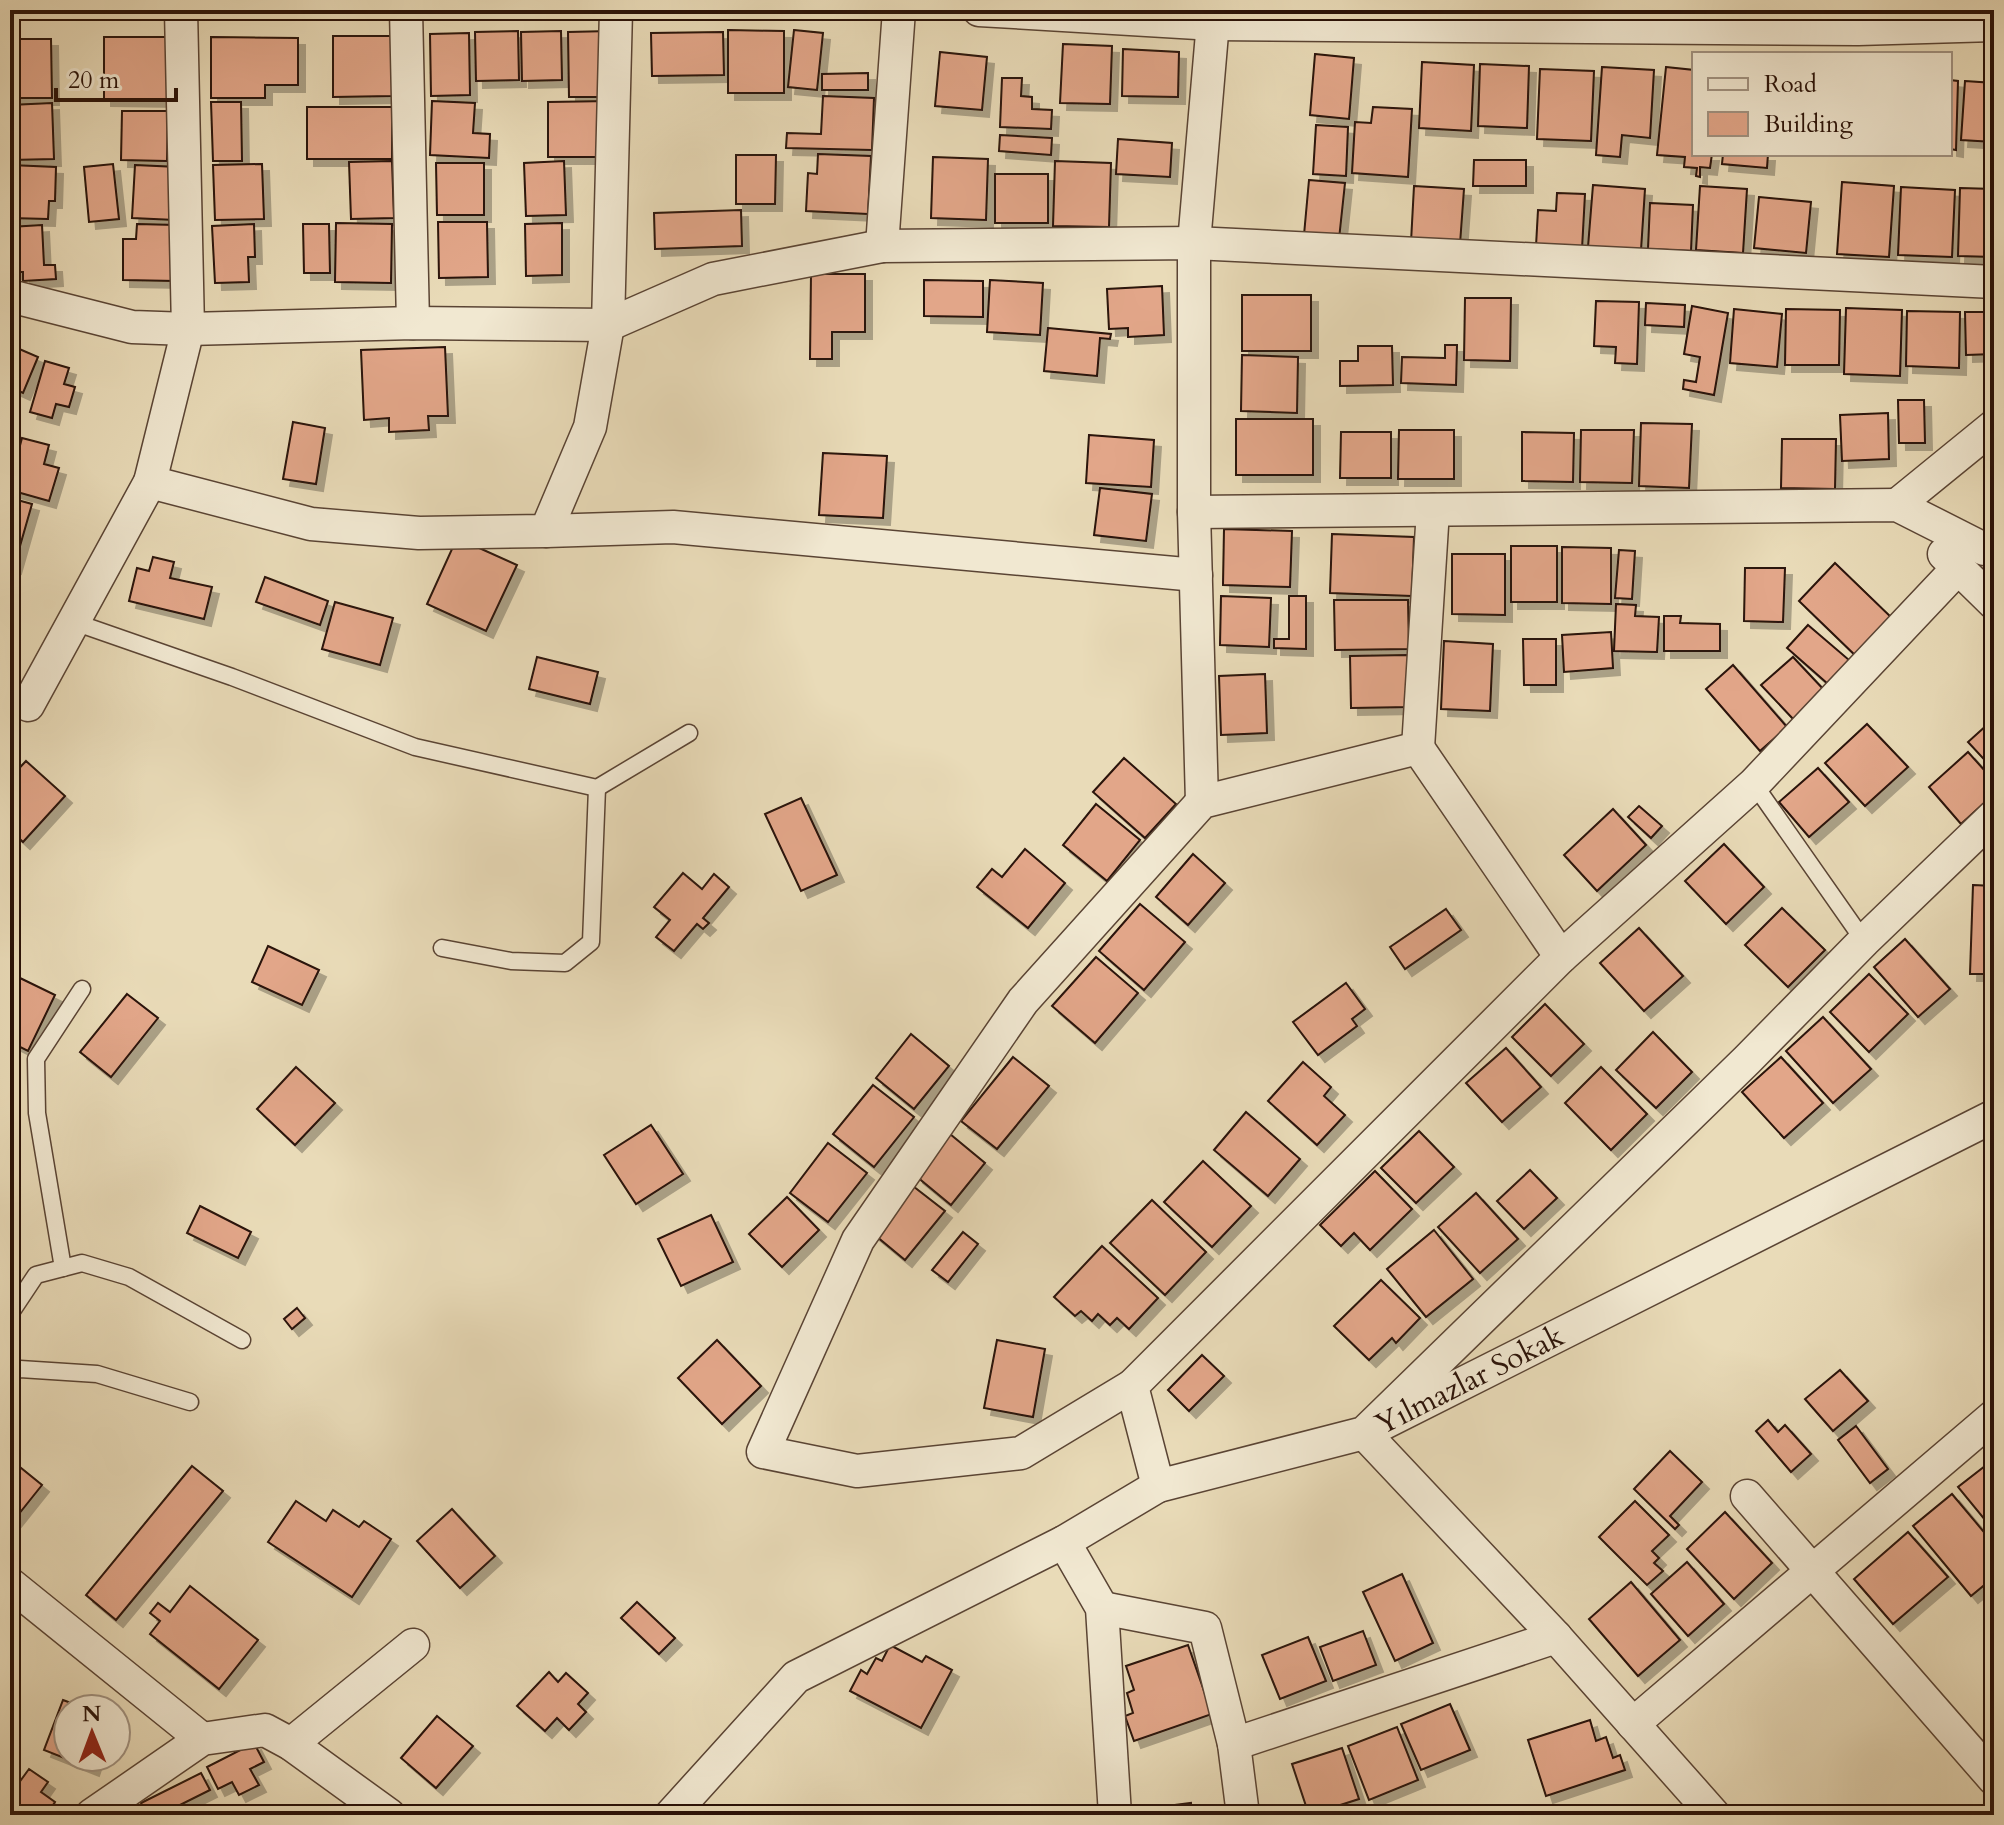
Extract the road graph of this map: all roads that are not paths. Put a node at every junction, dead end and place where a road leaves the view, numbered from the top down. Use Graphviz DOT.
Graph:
graph roads {
  1 [pos="181,10"];
  2 [pos="406,10"];
  3 [pos="616,10"];
  4 [pos="899,10"];
  5 [pos="979,10"];
  6 [pos="1214,17"];
  7 [pos="1994,25"];
  8 [pos="1194,243"];
  9 [pos="882,246"];
  10 [pos="1994,282"];
  11 [pos="10,296"];
  12 [pos="413,323"];
  13 [pos="608,325"];
  14 [pos="188,329"];
  15 [pos="1994,426"];
  16 [pos="150,482"];
  17 [pos="1897,505"];
  18 [pos="1433,510"];
  19 [pos="1194,512"];
  20 [pos="546,531"];
  21 [pos="1994,545"];
  22 [pos="1958,568"];
  23 [pos="1196,575"];
  24 [pos="1994,603"];
  25 [pos="74,622"];
  26 [pos="28,705"];
  27 [pos="689,733"];
  28 [pos="1418,748"];
  29 [pos="1754,784"];
  30 [pos="597,788"];
  31 [pos="1202,802"];
  32 [pos="1994,816"];
  33 [pos="1864,941"];
  34 [pos="442,948"];
  35 [pos="1561,957"];
  36 [pos="82,989"];
  37 [pos="1994,1116"];
  38 [pos="63,1268"];
  39 [pos="10,1314"];
  40 [pos="242,1340"];
  41 [pos="10,1371"];
  42 [pos="1132,1386"];
  43 [pos="190,1402"];
  44 [pos="1994,1416"];
  45 [pos="1364,1433"];
  46 [pos="1158,1486"];
  47 [pos="1747,1496"];
  48 [pos="1064,1542"];
  49 [pos="1813,1570"];
  50 [pos="10,1584"];
  51 [pos="1102,1608"];
  52 [pos="1556,1637"];
  53 [pos="413,1645"];
  54 [pos="1633,1724"];
  55 [pos="202,1739"];
  56 [pos="291,1744"];
  57 [pos="1234,1744"];
  58 [pos="1994,1779"];
  59 [pos="92,1815"];
  60 [pos="389,1815"];
  61 [pos="671,1815"];
  62 [pos="1115,1815"];
  63 [pos="1243,1815"];
  64 [pos="1714,1815"];
  1 -- 14 [label="street"];
  2 -- 12 [label="street"];
  3 -- 13 [label="street"];
  4 -- 9 [label="street"];
  5 -- 6 [label="street"];
  6 -- 7 [label="street"];
  6 -- 8 [label="street"];
  8 -- 9 [label="street"];
  8 -- 10 [label="street"];
  8 -- 19 [label="street"];
  9 -- 13 [label="street"];
  11 -- 14 [label="street"];
  12 -- 13 [label="street"];
  12 -- 14 [label="street"];
  13 -- 20 [label="street"];
  14 -- 16 [label="street"];
  15 -- 17 [label="street"];
  16 -- 20 [label="street"];
  16 -- 25 [label="street"];
  17 -- 18 [label="street"];
  17 -- 21 [label="street"];
  17 -- 22 [label="street"];
  18 -- 19 [label="street"];
  18 -- 28 [label="street"];
  19 -- 23 [label="street"];
  20 -- 23 [label="street"];
  22 -- 24 [label="street"];
  22 -- 29 [label="street"];
  23 -- 31 [label="street"];
  25 -- 26 [label="street"];
  25 -- 30 [label="lane"];
  27 -- 30 [label="lane"];
  28 -- 31 [label="street"];
  28 -- 35 [label="street"];
  29 -- 33 [label="lane"];
  29 -- 35 [label="street"];
  30 -- 34 [label="lane"];
  31 -- 42 [label="street"];
  32 -- 33 [label="street"];
  33 -- 45 [label="street"];
  35 -- 42 [label="street"];
  36 -- 38 [label="lane"];
  37 -- 45 [label="street, Yılmazlar Sokak"];
  38 -- 39 [label="lane"];
  38 -- 40 [label="lane"];
  41 -- 43 [label="lane"];
  42 -- 46 [label="street"];
  44 -- 49 [label="street"];
  45 -- 46 [label="street"];
  45 -- 52 [label="street, Yılmazlar Sokak"];
  46 -- 48 [label="street"];
  47 -- 49 [label="street"];
  48 -- 51 [label="street"];
  48 -- 61 [label="street"];
  49 -- 54 [label="street"];
  49 -- 58 [label="street"];
  50 -- 55 [label="street"];
  51 -- 57 [label="street"];
  51 -- 62 [label="street"];
  52 -- 54 [label="street, Yılmazlar Sokak"];
  52 -- 57 [label="street"];
  53 -- 56 [label="street"];
  54 -- 64 [label="street, Yılmazlar Sokak"];
  55 -- 56 [label="street"];
  55 -- 59 [label="street"];
  56 -- 60 [label="street"];
  57 -- 63 [label="street"];
}
